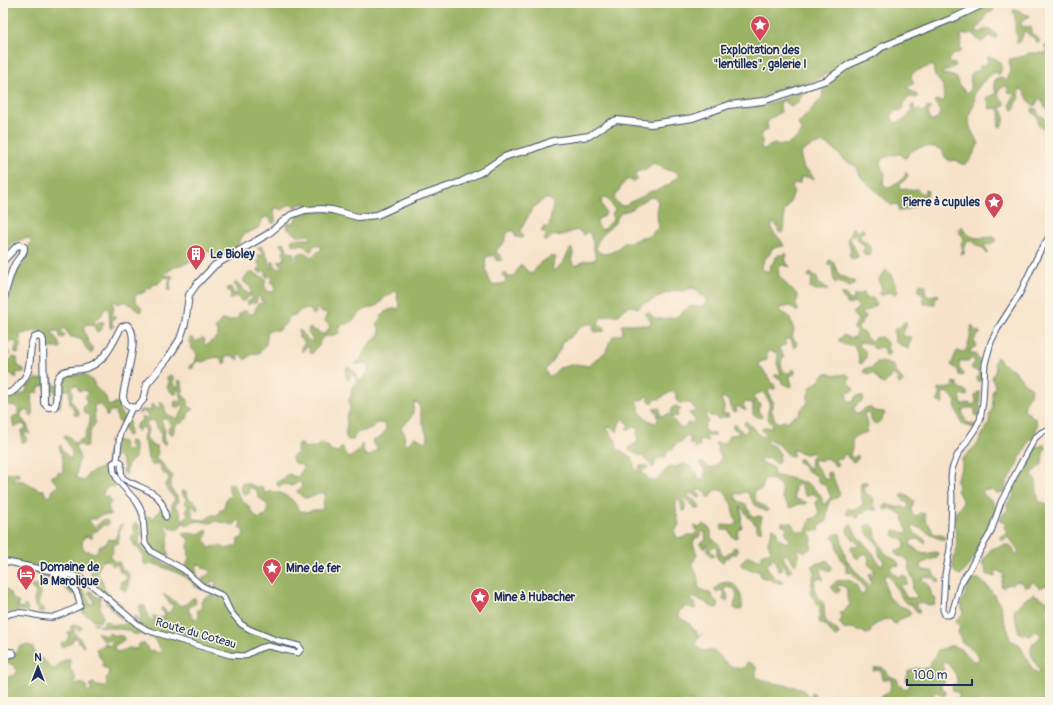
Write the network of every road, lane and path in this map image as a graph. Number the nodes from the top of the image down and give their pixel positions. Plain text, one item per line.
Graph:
1 (986, 3) edge
2 (1050, 235) edge
3 (3, 260) edge
4 (3, 302) edge
5 (3, 394) edge
6 (132, 408) junction
7 (1050, 429) edge
8 (117, 461) junction
9 (166, 517) dead end
10 (3, 561) edge
11 (49, 571) junction
12 (3, 618) edge
13 (3, 651) edge
14 (3, 656) edge

1 - 6 street
2 - 7 street
3 - 4 street
5 - 6 street
6 - 8 street, Route du Coteau
8 - 9 street, Route du Coteau
8 - 11 street, Route du Coteau
10 - 11 street, Route du Coteau
11 - 12 street
13 - 14 street

